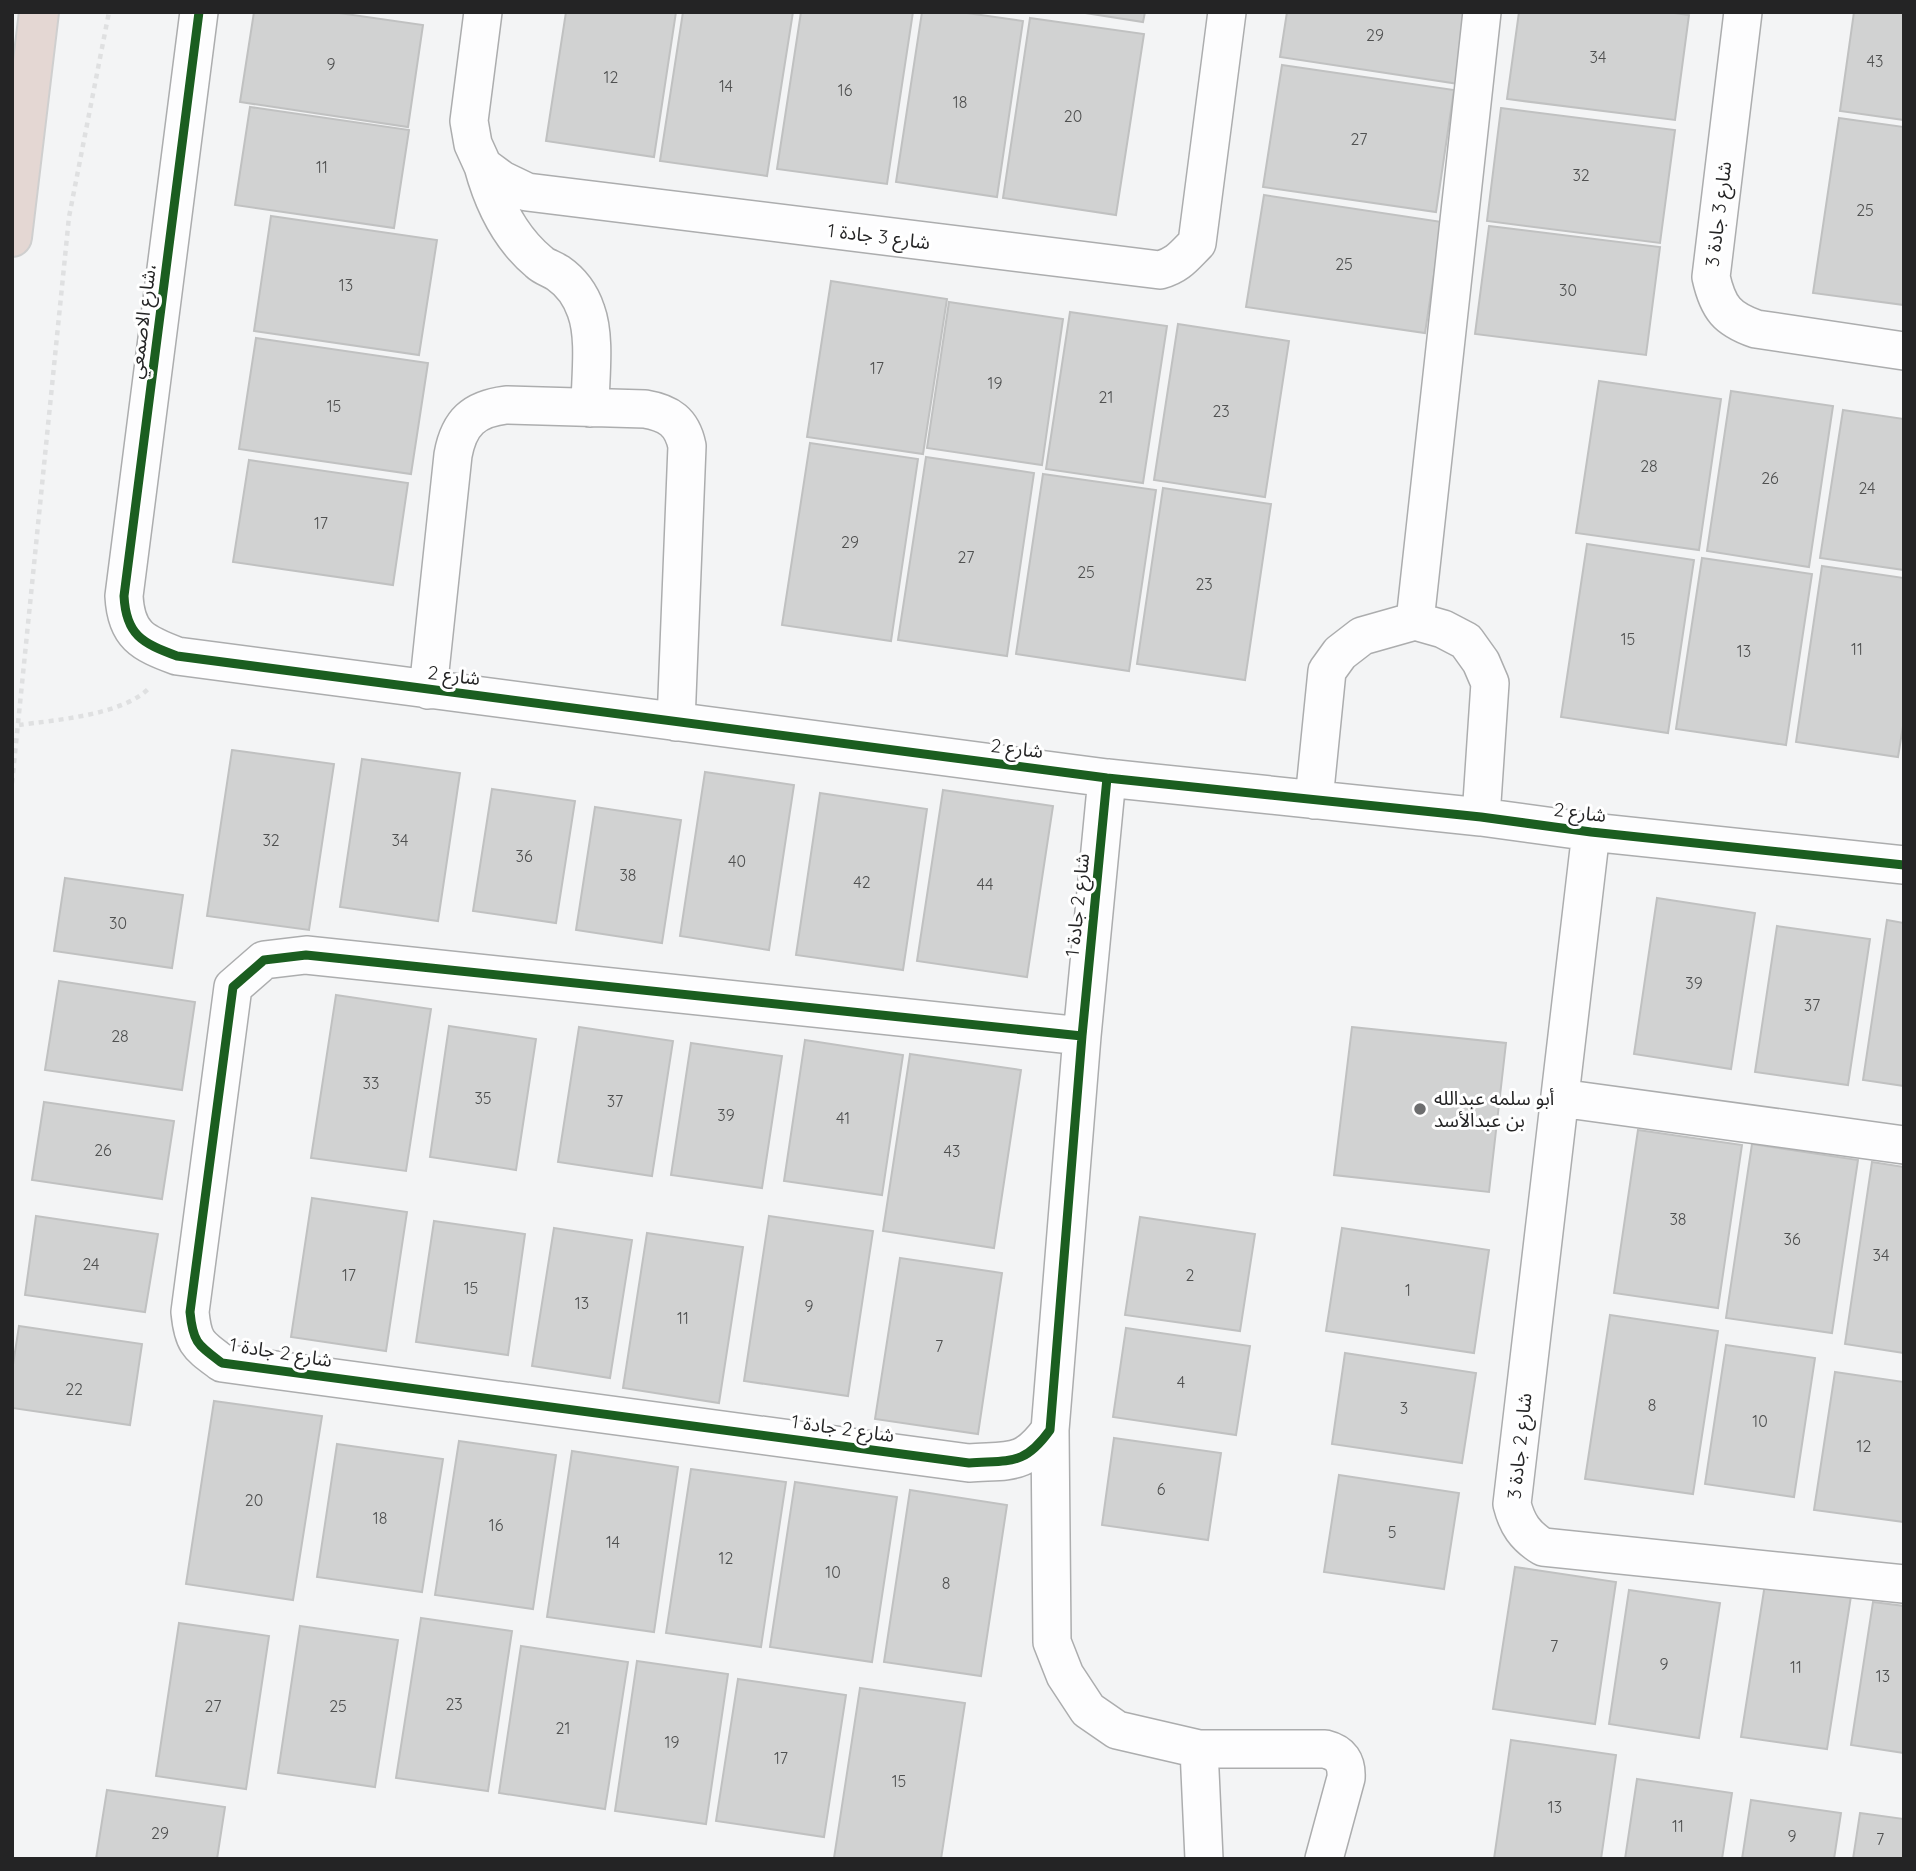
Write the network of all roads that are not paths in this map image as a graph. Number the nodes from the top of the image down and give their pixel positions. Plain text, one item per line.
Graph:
1 (39, 12) edge
2 (199, 12) edge
3 (483, 12) edge
4 (1227, 12) edge
5 (1482, 12) edge
6 (1743, 12) edge
7 (484, 166) junction
8 (12, 237) edge
9 (1904, 351) edge
10 (590, 408) junction
11 (1415, 621) junction
12 (133, 632) joint
13 (428, 690) junction
14 (676, 722) junction
15 (1107, 778) junction
16 (1314, 800) junction
17 (1481, 817) junction
18 (1591, 832) junction
19 (1904, 865) edge
20 (1082, 1035) junction
21 (1560, 1098) junction
22 (1904, 1145) edge
23 (1050, 1430) junction
24 (1904, 1584) edge
25 (1199, 1749) junction
26 (1205, 1859) edge
27 (1324, 1859) edge

1 - 8 highway
2 - 12 street, شارع الاصمعي،
3 - 7 street
4 - 7 street, شارع 3 جادة 1
5 - 11 street
6 - 9 street, شارع 3 جادة 3
7 - 10 street
10 - 13 street
10 - 14 street
11 - 16 street
11 - 17 street
12 - 13 street, شارع 2
13 - 14 street, شارع 2
14 - 15 street, شارع 2
15 - 16 street, شارع 2
15 - 20 street, شارع 2 جادة 1
16 - 17 street, شارع 2
17 - 18 street, شارع 2
18 - 19 street, شارع 2
18 - 21 street, شارع 2 جادة 3
20 - 23 street, شارع 2 جادة 1
20 - 23 street, شارع 2 جادة 1
21 - 22 street
21 - 24 street, شارع 2 جادة 3
23 - 25 street
25 - 26 street
25 - 27 street

